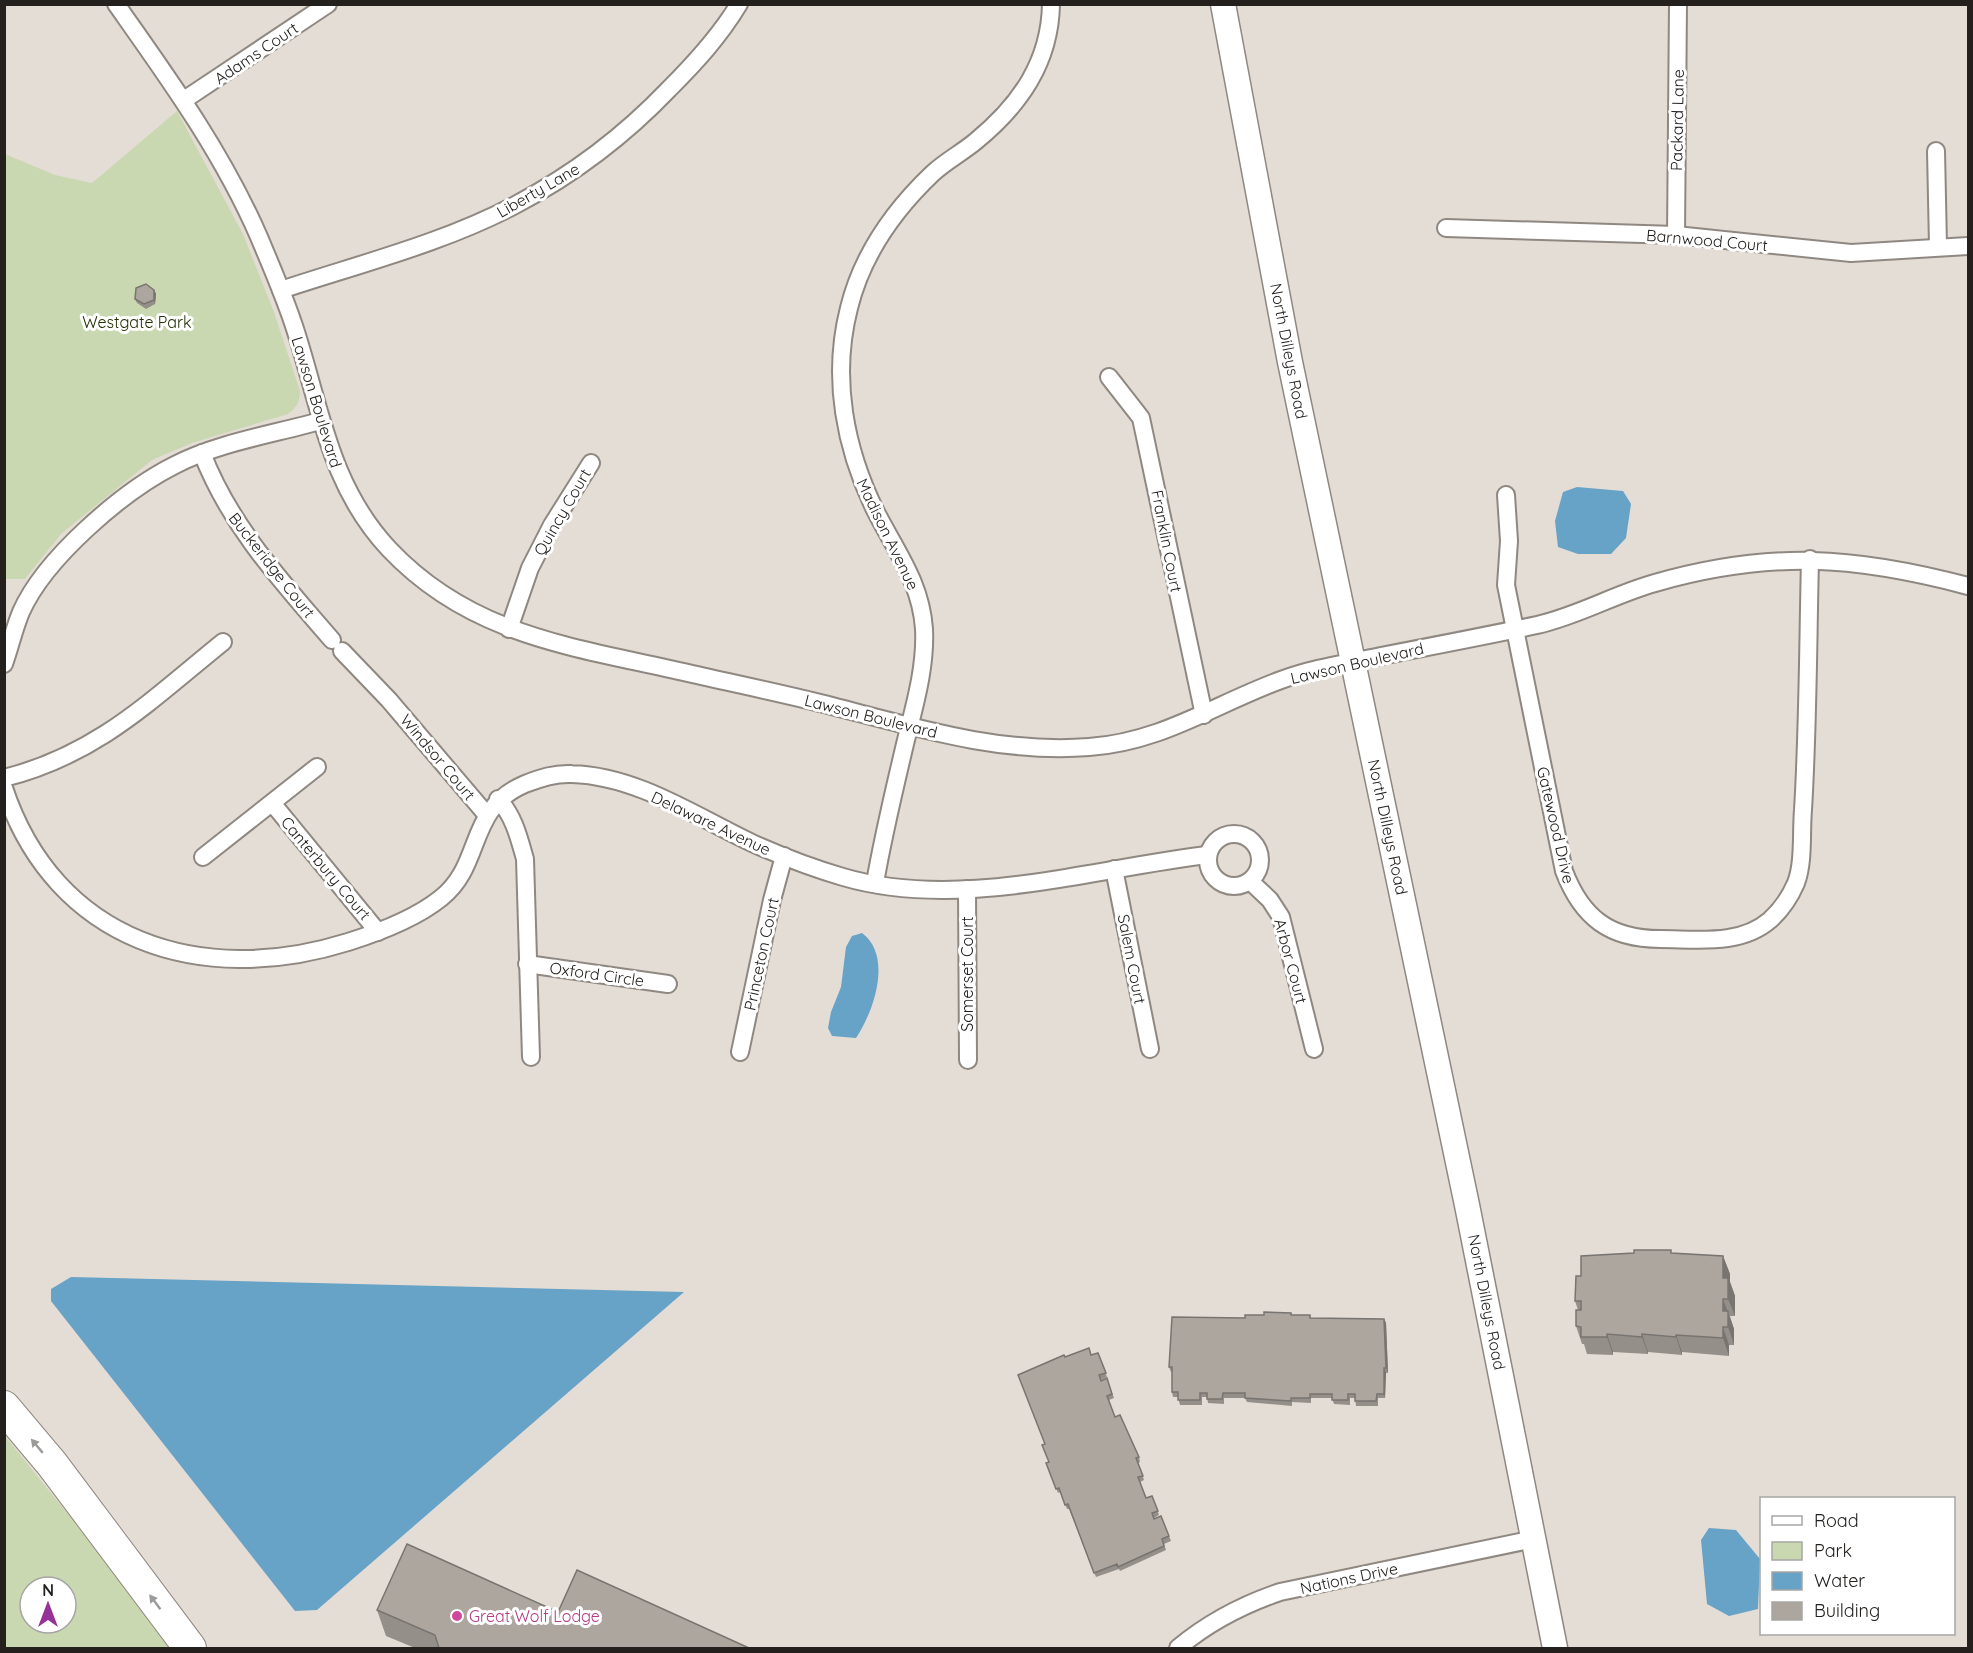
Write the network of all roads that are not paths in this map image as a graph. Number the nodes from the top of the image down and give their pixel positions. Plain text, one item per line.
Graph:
1 (116, 4) edge
2 (328, 4) edge
3 (739, 4) edge
4 (1051, 4) edge
5 (1223, 4) edge
6 (1678, 4) edge
7 (184, 100) junction
8 (1936, 151) dead end
9 (1446, 228) dead end
10 (1676, 235) junction
11 (1938, 246) junction
12 (1968, 246) edge
13 (281, 290) junction
14 (1109, 377) dead end
15 (320, 421) junction
16 (202, 453) junction
17 (591, 463) dead end
18 (1506, 495) dead end
19 (1810, 560) junction
20 (1968, 586) edge
21 (509, 629) junction
22 (1514, 630) junction
23 (223, 642) dead end
24 (1354, 662) junction
25 (4, 664) edge
26 (389, 700) joint
27 (1204, 715) junction
28 (909, 727) junction
29 (316, 767) dead end
30 (4, 778) edge
31 (4, 788) edge
32 (498, 800) junction
33 (273, 804) junction
34 (486, 814) junction
35 (1207, 855) junction
36 (784, 856) junction
37 (203, 857) dead end
38 (1114, 869) junction
39 (1251, 882) junction
40 (875, 883) junction
41 (967, 889) junction
42 (378, 932) junction
43 (527, 964) junction
44 (668, 984) dead end
45 (1150, 1049) dead end
46 (1314, 1049) dead end
47 (740, 1052) dead end
48 (531, 1057) dead end
49 (968, 1060) dead end
50 (4, 1407) edge
51 (1534, 1539) junction
52 (190, 1648) edge
53 (1178, 1648) edge
54 (1555, 1648) edge

1 - 7 street, Lawson Boulevard
2 - 7 street, Adams Court
3 - 13 street, Liberty Lane
4 - 28 street, Madison Avenue
5 - 24 street, North Dilleys Road
6 - 10 street, Packard Lane
7 - 13 street, Lawson Boulevard
8 - 11 street
9 - 10 street, Barnwood Court
10 - 11 street, Barnwood Court
11 - 12 street, Barnwood Court
13 - 15 street, Lawson Boulevard
14 - 27 street, Franklin Court
15 - 16 street
15 - 21 street, Lawson Boulevard
16 - 25 street
16 - 26 street, Buckeridge Court
17 - 21 street, Quincy Court
18 - 22 street, Gatewood Drive
19 - 20 street, Lawson Boulevard
19 - 22 street, Lawson Boulevard
19 - 22 street, Gatewood Drive
21 - 28 street, Lawson Boulevard
22 - 24 street, Lawson Boulevard
23 - 30 street
24 - 27 street, Lawson Boulevard
24 - 51 street, North Dilleys Road
26 - 34 street, Windsor Court
27 - 28 street, Lawson Boulevard
28 - 40 street, Madison Avenue
29 - 33 street, Canterbury Court
31 - 42 street, Delaware Avenue
32 - 34 street, Delaware Avenue
32 - 36 street, Delaware Avenue
32 - 43 street, Oxford Circle
33 - 37 street, Canterbury Court
33 - 42 street, Canterbury Court
34 - 42 street, Delaware Avenue
35 - 38 street, Delaware Avenue
35 - 39 street
35 - 39 street
36 - 40 street, Delaware Avenue
36 - 47 street, Princeton Court
38 - 41 street, Delaware Avenue
38 - 45 street, Salem Court
39 - 46 street, Arbor Court
40 - 41 street, Delaware Avenue
41 - 49 street, Somerset Court
43 - 44 street, Oxford Circle
43 - 48 street, Oxford Circle
52 -> 50 highway
51 - 53 street, Nations Drive
51 - 54 street, North Dilleys Road

